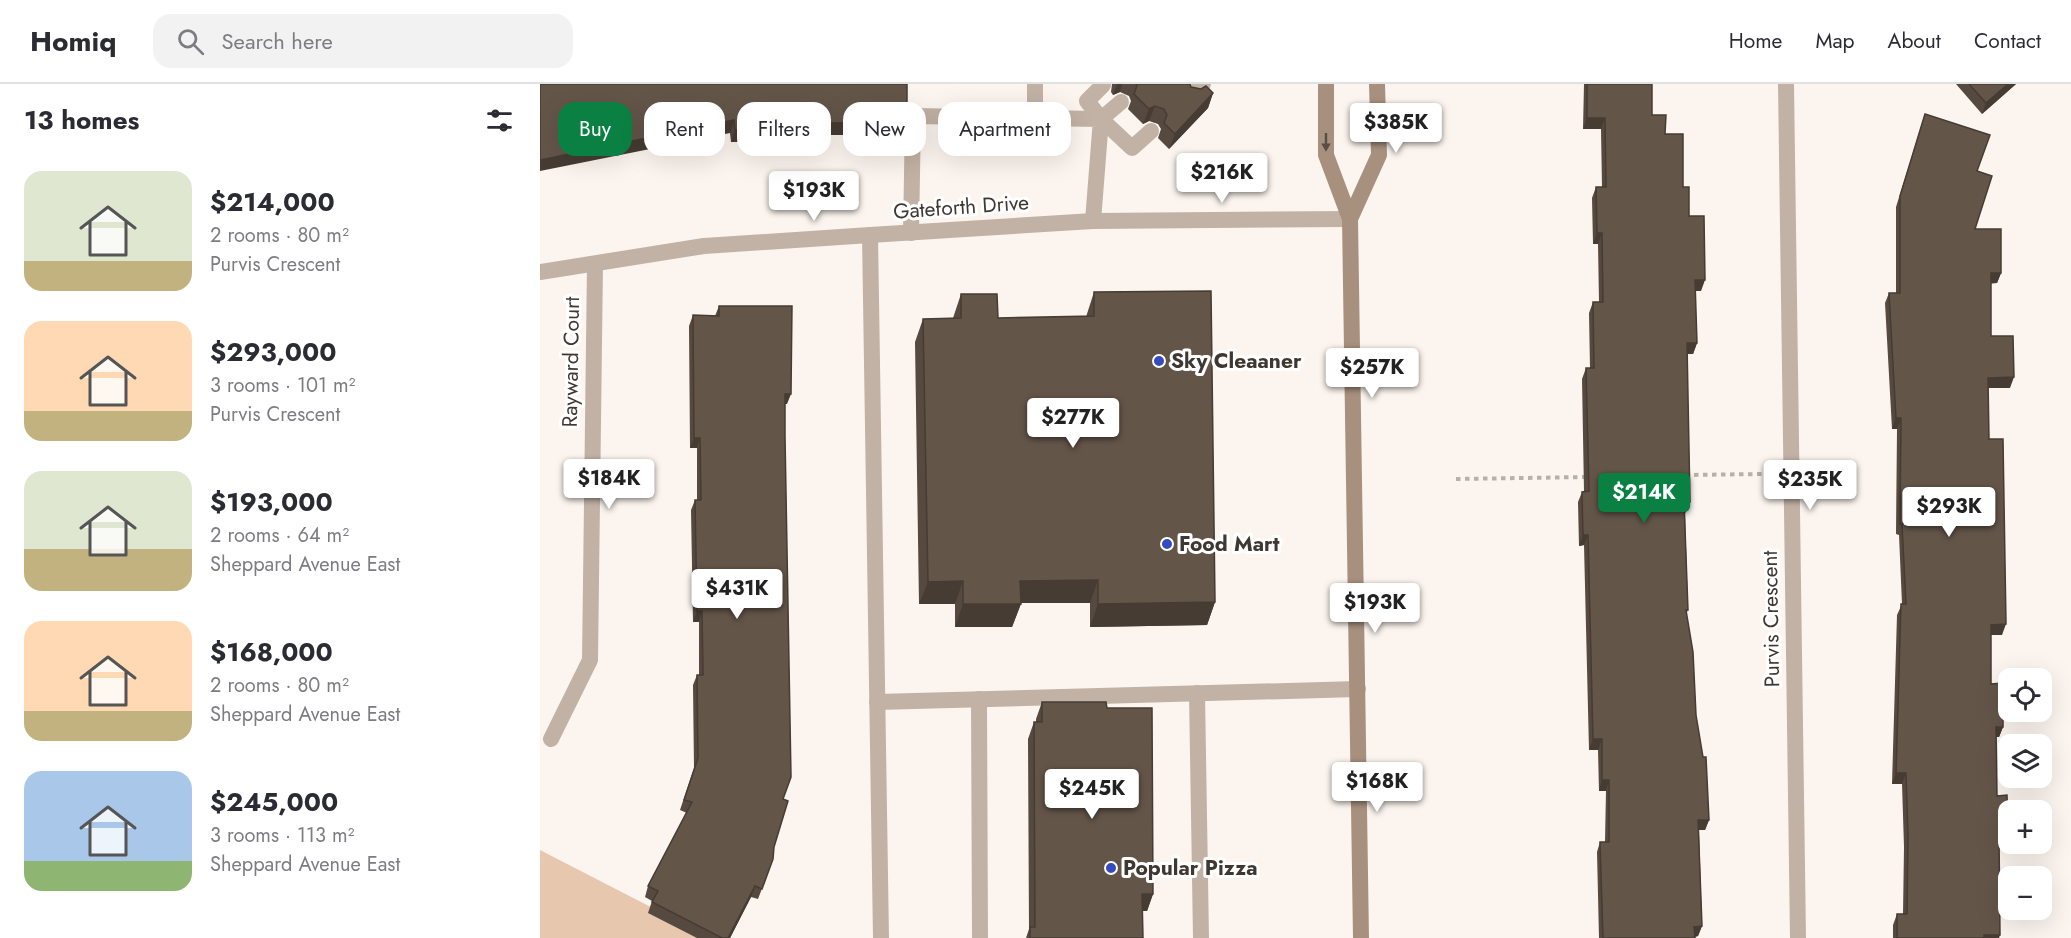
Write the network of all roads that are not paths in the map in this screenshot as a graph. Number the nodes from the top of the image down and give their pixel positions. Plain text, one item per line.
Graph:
1 (1035, 84) edge
2 (1326, 84) edge
3 (1377, 84) edge
4 (1786, 84) edge
5 (1103, 85) edge
6 (1035, 102) edge
7 (1121, 102) dead end
8 (938, 116) edge
9 (1071, 119) edge
10 (1101, 119) junction
11 (1151, 131) edge
12 (1350, 219) junction
13 (1094, 221) junction
14 (911, 233) junction
15 (870, 236) junction
16 (594, 264) junction
17 (540, 272) edge
18 (1358, 689) junction
19 (1197, 693) junction
20 (979, 699) junction
21 (877, 702) junction
22 (551, 739) dead end
23 (881, 938) edge
24 (980, 938) edge
25 (1201, 938) edge
26 (1361, 938) edge
27 (1798, 938) edge

1 - 6 street
2 -> 12 main road
3 - 12 main road
4 - 27 street, Purvis Crescent
5 - 10 street
7 - 10 street
8 - 14 street
9 - 10 street
10 - 11 street
10 - 13 street
12 - 13 street, Gateforth Drive
12 - 18 main road
13 - 14 street, Gateforth Drive
14 - 15 street, Gateforth Drive
15 - 16 street, Gateforth Drive
15 - 21 street
16 - 17 street, Gateforth Drive
16 - 22 street, Rayward Court
18 - 19 street
18 - 26 main road
19 - 20 street
19 - 25 street
20 - 21 street
20 - 24 street
21 - 23 street

